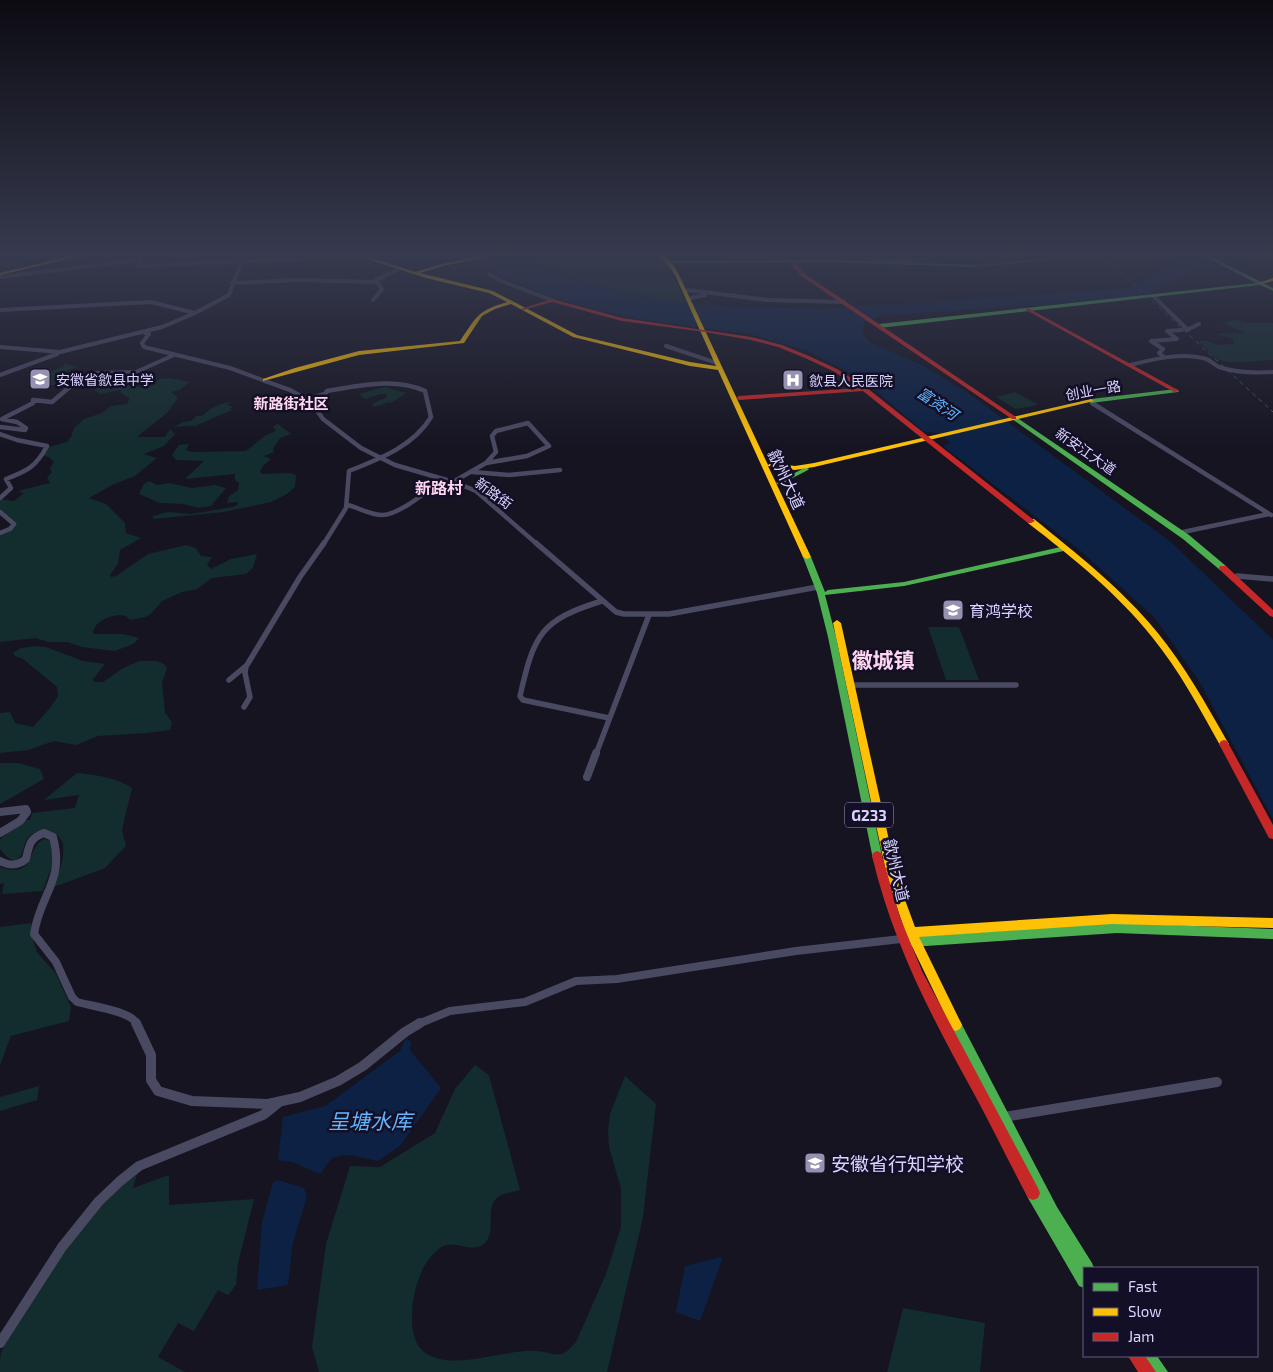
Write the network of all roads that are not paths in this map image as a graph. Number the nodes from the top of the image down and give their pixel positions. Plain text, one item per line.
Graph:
1 (180, 319) edge
2 (478, 319) edge
3 (542, 319) edge
4 (622, 319) edge
5 (700, 319) edge
6 (870, 319) edge
7 (925, 319) edge
8 (1048, 319) edge
9 (1175, 319) edge
10 (878, 324) junction
11 (1199, 324) dead end
12 (705, 330) junction
13 (1186, 330) junction
14 (145, 333) junction
15 (666, 346) dead end
16 (0, 347) edge
17 (60, 352) junction
18 (174, 355) junction
19 (1164, 357) junction
20 (718, 365) junction
21 (1130, 365) junction
22 (1273, 372) edge
23 (0, 375) edge
24 (265, 380) junction
25 (865, 389) junction
26 (1177, 392) junction
27 (739, 398) junction
28 (308, 399) junction
29 (1092, 403) junction
30 (1016, 419) junction
31 (0, 427) edge
32 (0, 434) edge
33 (928, 440) junction
34 (378, 457) junction
35 (485, 463) junction
36 (771, 465) junction
37 (560, 470) dead end
38 (470, 472) junction
39 (444, 479) junction
40 (453, 482) junction
41 (779, 483) junction
42 (0, 498) edge
43 (347, 506) junction
44 (0, 512) edge
45 (1272, 514) edge
46 (1183, 532) junction
47 (0, 533) edge
48 (1065, 548) junction
49 (1237, 576) junction
50 (1273, 579) edge
51 (818, 587) junction
52 (828, 593) junction
53 (602, 601) junction
54 (1273, 609) edge
55 (1273, 614) edge
56 (649, 615) junction
57 (246, 665) junction
58 (229, 680) dead end
59 (851, 685) junction
60 (1016, 685) dead end
61 (244, 707) dead end
62 (609, 718) junction
63 (587, 777) dead end
64 (0, 812) edge
65 (0, 833) edge
66 (1273, 835) edge
67 (0, 861) edge
68 (1273, 923) edge
69 (910, 932) junction
70 (1273, 934) edge
71 (901, 938) junction
72 (914, 942) junction
73 (1217, 1082) dead end
74 (278, 1103) junction
75 (1003, 1117) junction
76 (1086, 1267) edge
77 (1083, 1279) edge
78 (0, 1342) edge
79 (1137, 1357) edge
80 (1149, 1357) edge
81 (1148, 1372) edge
82 (1160, 1372) edge

1 - 14 street
2 - 24 main road
3 - 20 main road
4 - 12 main road
5 - 12 main road, G233
6 - 10 main road, 新安江大道
7 - 10 main road
8 - 21 main road
9 - 13 street
10 - 30 main road, 新安江大道
11 - 13 street
12 - 20 main road, 歙州大道 / G233
12 - 25 main road
12 - 27 main road, 歙州大道 / G233
13 - 19 street
14 - 17 street
14 - 18 street, 新路街
15 - 20 street
16 - 17 street
17 - 23 street
18 - 24 street, 新路街
18 - 31 street
19 - 21 street
19 - 22 street
20 - 51 main road, 歙州大道 / G233
21 - 26 main road
24 - 28 street, 新路街
25 - 27 main road
25 - 33 main road
26 - 29 main road, 创业一路
26 - 30 main road, 创业一路
27 - 36 main road, 歙州大道 / G233
28 - 34 street, 新路街
28 - 34 street
29 - 30 main road, 创业一路
29 - 45 street
30 - 33 main road
30 - 46 main road, 新安江大道
30 - 55 main road, 新安江大道
32 - 42 street
33 - 36 main road
33 - 41 main road
33 - 48 main road
34 - 39 street, 新路街
34 - 43 street
35 - 35 street
35 - 38 street
36 - 41 main road, 歙州大道 / G233
37 - 38 street
38 - 40 street
39 - 40 street, 新路街
39 - 43 street
40 - 53 street, 新路街
41 - 52 main road, 歙州大道 / G233
43 - 57 street
44 - 47 street
45 - 46 street
46 - 49 main road, 新安江大道
48 - 52 main road
48 - 66 main road
49 - 50 street
49 - 54 main road, 新安江大道
51 - 56 street, 新路街
51 - 71 main road, 歙州大道 / G233
52 - 59 main road, 歙州大道 / G233
53 - 56 street, 新路街
53 - 62 street
56 - 62 street
57 - 58 street
57 - 61 street
59 - 60 street
59 - 69 main road, 歙州大道 / G233
62 - 63 street
64 - 65 street
67 - 74 street
68 - 69 main road
69 - 71 main road
69 - 72 main road, 歙州大道 / G233
70 - 72 main road
71 - 72 main road
71 - 74 street
71 - 77 main road, 歙州大道 / G233
72 - 75 main road, 歙州大道 / G233
73 - 75 street
74 - 78 street
75 - 76 main road, 歙州大道 / G233
79 - 81 main road
80 - 82 main road

